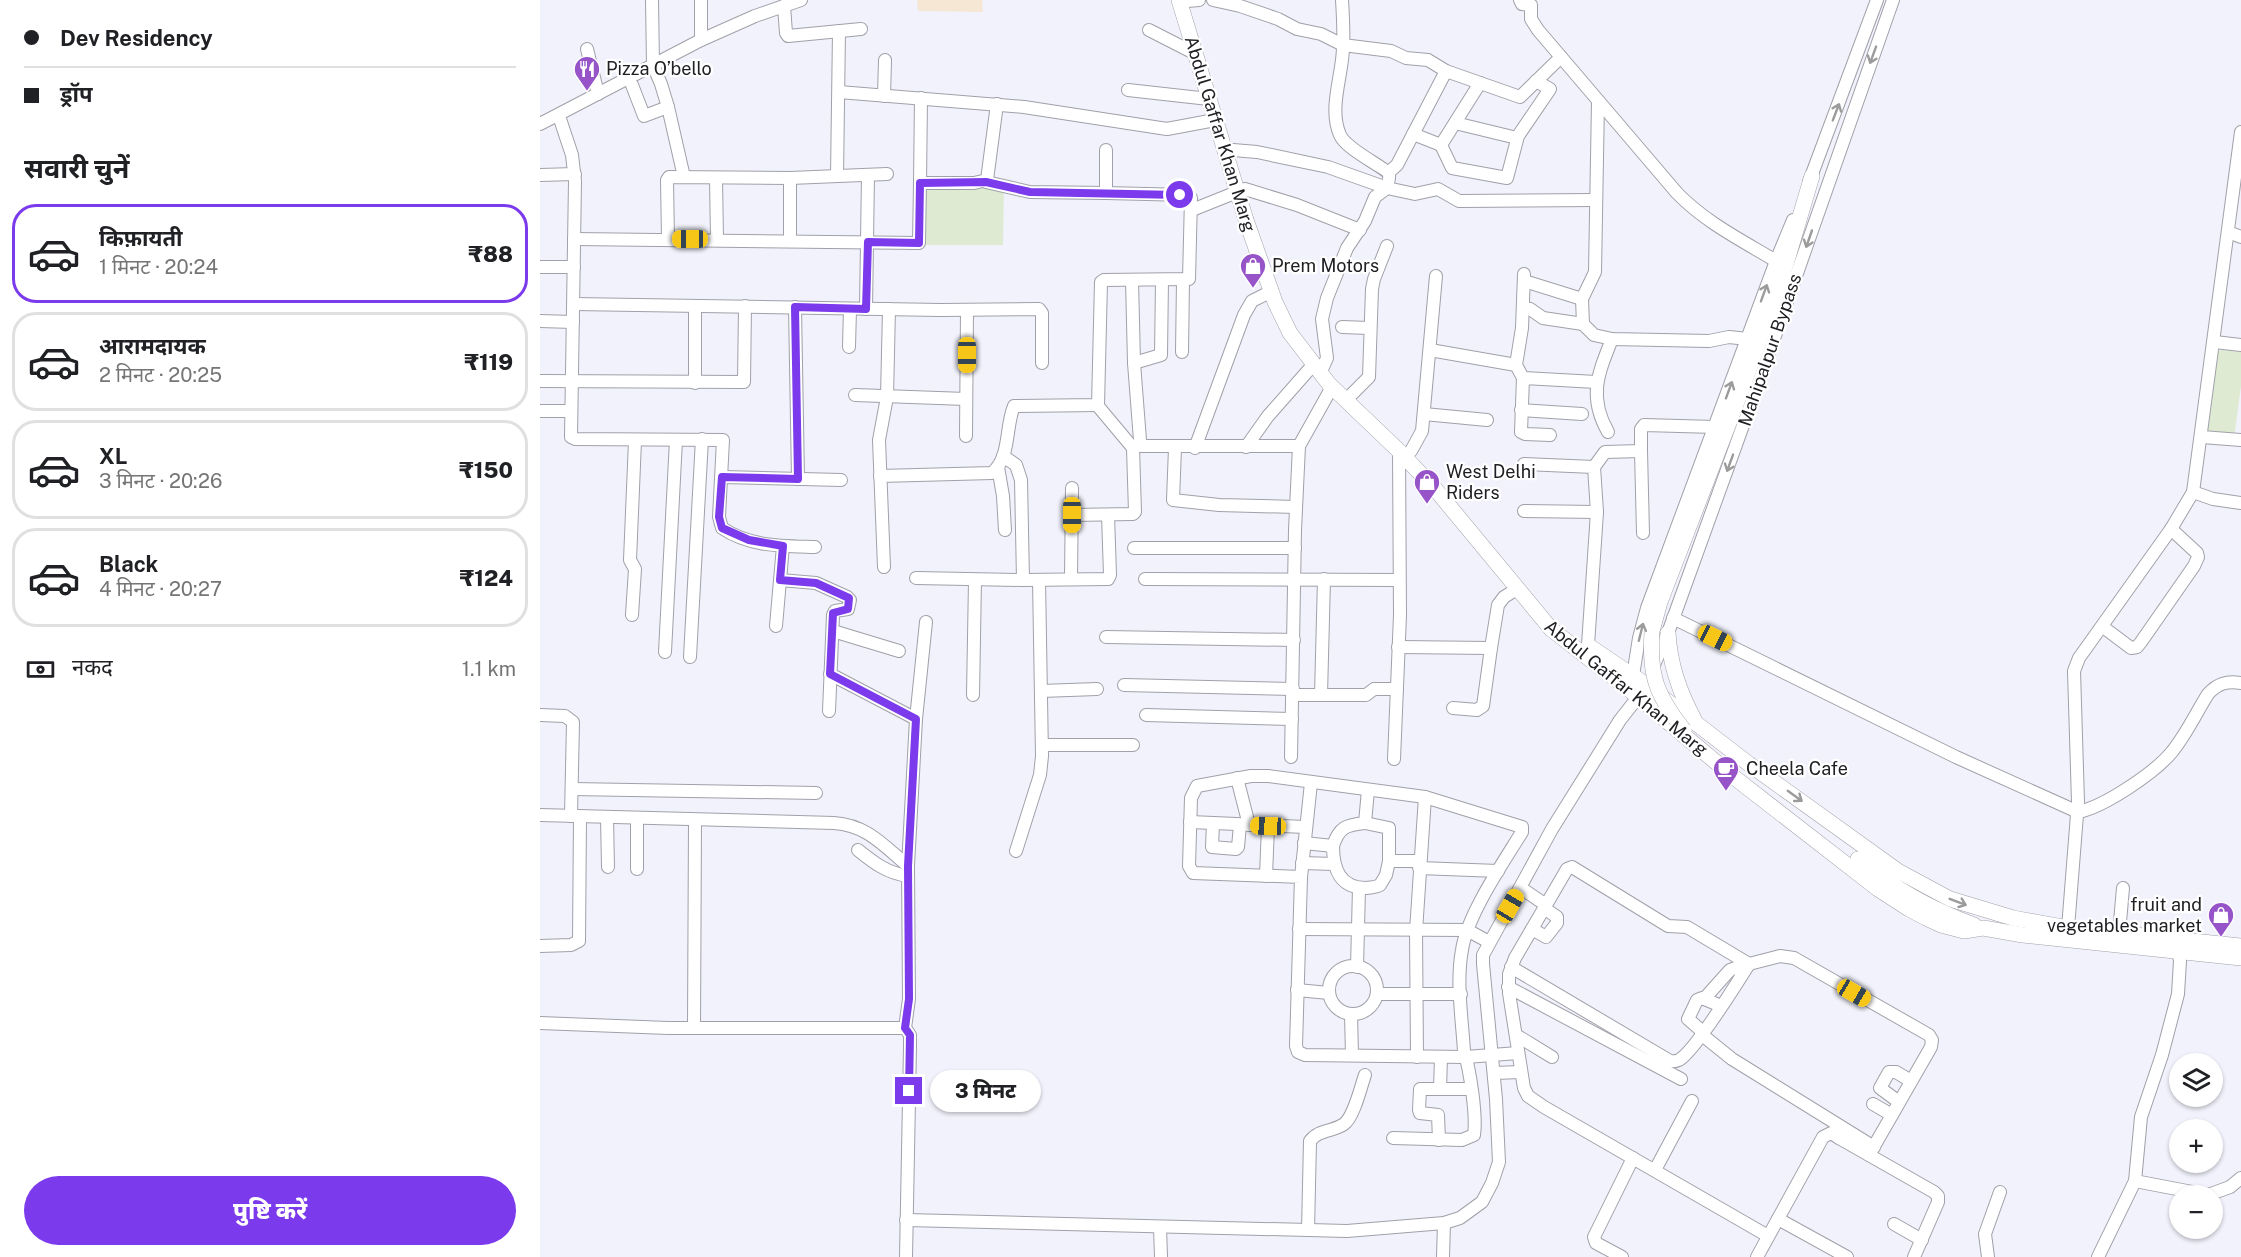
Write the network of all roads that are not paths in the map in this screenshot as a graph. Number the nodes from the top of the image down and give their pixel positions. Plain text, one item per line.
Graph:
1 (652, 0) edge
2 (701, 0) edge
3 (801, 0) edge
4 (1179, 0) edge
5 (1187, 0) edge
6 (1199, 0) edge
7 (1213, 0) edge
8 (1342, 0) edge
9 (1520, 0) edge
10 (1877, 0) edge
11 (1893, 0) edge
12 (784, 6) junction
13 (861, 29) dead end
14 (1149, 30) dead end
15 (839, 31) junction
16 (701, 40) junction
17 (1343, 45) junction
18 (587, 49) dead end
19 (1196, 54) junction
20 (1561, 57) junction
21 (885, 60) dead end
22 (652, 65) junction
23 (1446, 71) junction
24 (1536, 81) junction
25 (1480, 83) junction
26 (632, 85) dead end
27 (1128, 90) dead end
28 (839, 92) junction
29 (598, 94) junction
30 (884, 96) junction
31 (921, 98) junction
32 (1209, 99) junction
33 (1598, 101) junction
34 (997, 104) junction
35 (668, 107) junction
36 (559, 116) junction
37 (1215, 120) junction
38 (1455, 123) junction
39 (540, 124) edge
40 (1413, 134) junction
41 (2241, 134) edge
42 (1518, 138) junction
43 (1441, 146) junction
44 (1106, 150) dead end
45 (1233, 150) junction
46 (1389, 172) junction
47 (575, 174) junction
48 (887, 174) dead end
49 (540, 175) edge
50 (868, 175) junction
51 (837, 176) junction
52 (1812, 176) junction
53 (684, 177) junction
54 (716, 178) junction
55 (790, 178) junction
56 (986, 182) junction
57 (920, 183) junction
58 (1387, 188) junction
59 (1241, 190) junction
60 (1106, 193) junction
61 (1596, 200) junction
62 (1192, 210) junction
63 (1360, 230) junction
64 (2228, 232) junction
65 (2241, 237) edge
66 (574, 239) junction
67 (668, 239) junction
68 (717, 239) junction
69 (790, 240) junction
70 (868, 242) junction
71 (1387, 246) dead end
72 (1776, 261) junction
73 (540, 267) edge
74 (574, 267) junction
75 (1436, 276) dead end
76 (1132, 280) junction
77 (1162, 280) junction
78 (1183, 280) junction
79 (1272, 291) junction
80 (1582, 298) junction
81 (574, 304) junction
82 (695, 306) junction
83 (745, 306) junction
84 (795, 307) junction
85 (1523, 308) junction
86 (850, 309) junction
87 (866, 309) junction
88 (889, 309) junction
89 (967, 310) junction
90 (540, 321) edge
91 (573, 322) junction
92 (1582, 324) junction
93 (1342, 327) dead end
94 (1369, 328) junction
95 (1612, 339) junction
96 (1748, 339) junction
97 (2214, 342) junction
98 (2241, 345) edge
99 (849, 347) dead end
100 (1430, 350) junction
101 (1182, 352) dead end
102 (1042, 363) dead end
103 (1134, 363) junction
104 (1516, 365) junction
105 (1318, 366) junction
106 (1523, 378) junction
107 (572, 380) junction
108 (540, 381) edge
109 (1596, 382) junction
110 (695, 383) junction
111 (1332, 387) junction
112 (1352, 394) junction
113 (855, 395) dead end
114 (887, 397) junction
115 (966, 399) junction
116 (1097, 405) junction
117 (1521, 410) junction
118 (540, 411) edge
119 (571, 411) junction
120 (1424, 414) junction
121 (1582, 414) dead end
122 (1487, 420) dead end
123 (1715, 427) junction
124 (1608, 432) dead end
125 (1550, 435) dead end
126 (966, 436) dead end
127 (2202, 437) junction
128 (676, 440) junction
129 (702, 440) junction
130 (2241, 440) edge
131 (635, 441) junction
132 (1137, 444) junction
133 (1299, 446) junction
134 (1175, 447) junction
135 (1195, 447) junction
136 (1246, 447) junction
137 (1405, 451) junction
138 (1641, 451) junction
139 (1001, 461) junction
140 (1524, 464) dead end
141 (1594, 467) junction
142 (880, 476) junction
143 (722, 477) junction
144 (798, 479) junction
145 (841, 480) dead end
146 (1072, 488) dead end
147 (2193, 492) junction
148 (2241, 503) edge
149 (1296, 507) junction
150 (1524, 511) dead end
151 (1597, 512) junction
152 (1072, 515) junction
153 (1108, 515) junction
154 (2171, 529) junction
155 (1005, 530) dead end
156 (1642, 533) dead end
157 (783, 546) junction
158 (815, 547) dead end
159 (1134, 548) dead end
160 (1294, 548) junction
161 (884, 567) dead end
162 (916, 578) dead end
163 (1071, 579) junction
164 (1145, 579) dead end
165 (1324, 579) junction
166 (780, 580) junction
167 (975, 580) junction
168 (1023, 580) junction
169 (1039, 580) junction
170 (1294, 580) junction
171 (1399, 580) junction
172 (1517, 589) junction
173 (632, 615) dead end
174 (1673, 618) junction
175 (926, 622) dead end
176 (776, 626) dead end
177 (2103, 627) junction
178 (832, 631) junction
179 (1668, 633) junction
180 (1106, 637) dead end
181 (1294, 640) junction
182 (1588, 645) junction
183 (1398, 648) junction
184 (1491, 648) junction
185 (899, 651) dead end
186 (665, 652) dead end
187 (690, 657) dead end
188 (830, 674) junction
189 (2241, 683) edge
190 (1124, 685) dead end
191 (1637, 687) junction
192 (1097, 689) dead end
193 (1397, 689) junction
194 (1041, 691) junction
195 (1296, 692) junction
196 (973, 694) dead end
197 (1321, 696) junction
198 (1453, 708) dead end
199 (829, 711) dead end
200 (1146, 715) dead end
201 (540, 716) edge
202 (916, 719) junction
203 (1292, 719) junction
204 (1690, 727) junction
205 (1042, 745) junction
206 (1133, 745) dead end
207 (1291, 757) dead end
208 (1394, 759) dead end
209 (1237, 778) junction
210 (1311, 783) junction
211 (572, 789) junction
212 (1368, 790) junction
213 (816, 793) dead end
214 (1425, 797) junction
215 (2078, 812) junction
216 (540, 815) edge
217 (576, 817) junction
218 (607, 818) junction
219 (637, 819) junction
220 (695, 820) junction
221 (1190, 822) junction
222 (1213, 823) junction
223 (1365, 823) junction
224 (1244, 825) junction
225 (1268, 826) junction
226 (1306, 827) junction
227 (1304, 843) junction
228 (1333, 846) junction
229 (858, 850) dead end
230 (1016, 850) dead end
231 (1389, 861) junction
232 (1302, 863) junction
233 (1334, 864) junction
234 (1419, 865) junction
235 (608, 867) dead end
236 (637, 869) dead end
237 (908, 871) junction
238 (1497, 871) junction
239 (1266, 876) junction
240 (1301, 876) junction
241 (1359, 888) junction
242 (1521, 888) junction
243 (2123, 888) dead end
244 (1545, 906) junction
245 (1983, 928) junction
246 (2068, 928) junction
247 (1299, 929) junction
248 (1532, 929) junction
249 (1358, 930) junction
250 (1467, 930) junction
251 (1416, 931) junction
252 (2119, 933) junction
253 (1489, 942) junction
254 (540, 946) edge
255 (2241, 946) edge
256 (2178, 950) junction
257 (2241, 958) edge
258 (1748, 966) junction
259 (1358, 967) junction
260 (1511, 967) junction
261 (1508, 987) junction
262 (1297, 990) junction
263 (1329, 993) junction
264 (1416, 993) junction
265 (1377, 994) junction
266 (1461, 994) junction
267 (1704, 999) junction
268 (1721, 1006) junction
269 (1351, 1014) junction
270 (540, 1023) edge
271 (694, 1028) junction
272 (905, 1028) junction
273 (1702, 1033) junction
274 (1516, 1035) junction
275 (1518, 1053) junction
276 (1352, 1055) junction
277 (1493, 1056) junction
278 (1417, 1057) junction
279 (1441, 1057) junction
280 (1467, 1057) junction
281 (1552, 1057) dead end
282 (1674, 1062) junction
283 (1521, 1072) junction
284 (1494, 1073) junction
285 (1365, 1075) dead end
286 (1911, 1081) junction
287 (1440, 1089) junction
288 (1471, 1089) junction
289 (1692, 1101) dead end
290 (1899, 1102) junction
291 (1872, 1104) dead end
292 (1892, 1115) junction
293 (1842, 1133) junction
294 (1393, 1138) dead end
295 (1439, 1140) junction
296 (1872, 1151) junction
297 (1634, 1158) junction
298 (1655, 1170) junction
299 (2241, 1178) edge
300 (2135, 1181) junction
301 (2000, 1192) dead end
302 (1778, 1219) junction
303 (906, 1220) junction
304 (1443, 1223) junction
305 (1894, 1224) dead end
306 (1160, 1227) junction
307 (1308, 1230) junction
308 (1768, 1236) junction
309 (1922, 1240) junction
310 (906, 1257) edge
311 (1161, 1257) edge
312 (1443, 1257) edge
313 (1622, 1257) edge
314 (1757, 1257) edge
315 (1847, 1257) edge
316 (1914, 1257) edge
317 (1988, 1257) edge
318 (2098, 1257) edge

1 - 22 street
2 - 16 street
3 - 12 street
4 - 19 main road, Abdul Gaffar Khan Marg
5 - 6 street
5 - 45 main road, Abdul Gaffar Khan Marg
7 - 17 street
8 - 17 street
9 - 20 street
52 -> 10 street, Mahipalpur Bypass
11 -> 174 street, Mahipalpur Bypass
12 - 15 street
12 - 16 street
13 - 15 street
14 - 19 street
15 - 28 street
16 - 22 street
17 - 23 street
17 - 46 street
18 - 29 street
19 - 32 main road, Abdul Gaffar Khan Marg
20 - 24 street
20 - 33 street
21 - 30 street
22 - 29 street
22 - 35 street
23 - 25 street
23 - 40 street
24 - 25 street
24 - 42 street
25 - 38 street
26 - 35 street
27 - 32 street
28 - 30 street
28 - 51 street
29 - 36 street
30 - 31 street
31 - 34 street
31 - 57 street
32 - 37 main road, Abdul Gaffar Khan Marg
33 - 61 street
33 - 72 street
34 - 37 street
34 - 56 street
35 - 53 street
36 - 39 street
36 - 47 street
37 - 59 main road, Abdul Gaffar Khan Marg
38 - 42 street
38 - 43 street
40 - 43 street
40 - 46 street
41 - 64 street
42 - 43 street
44 - 60 street
45 - 58 street
45 - 59 main road, Abdul Gaffar Khan Marg
46 - 58 street
47 - 49 street
47 - 66 street
48 - 50 street
50 - 51 street
50 - 70 street
51 - 55 street
52 - 72 street, Mahipalpur Bypass
52 - 204 main road, bridge
53 - 54 street
53 - 67 street
54 - 55 street
54 - 68 street
55 - 69 street
56 - 57 street
56 - 60 street
57 - 70 street
58 - 61 street
58 - 63 street
59 - 62 street
59 - 63 street
59 - 79 main road, Abdul Gaffar Khan Marg
59 - 105 main road, Abdul Gaffar Khan Marg
60 - 62 street
61 - 80 street
62 - 78 street
63 - 105 street
64 - 65 street
64 - 97 street
66 - 67 street
66 - 74 street
67 - 68 street
68 - 69 street
69 - 70 street
70 - 87 street
71 - 94 street
96 -> 72 street, Mahipalpur Bypass
73 - 74 street
74 - 81 street
75 - 100 street
76 - 77 street
76 - 103 street
76 - 116 street
77 - 78 street
77 - 103 street
78 - 101 street
79 - 105 main road, Abdul Gaffar Khan Marg
79 - 135 street
80 - 85 street
80 - 92 street
81 - 82 street
81 - 91 street
82 - 83 street
82 - 110 street
83 - 84 street
83 - 110 street
84 - 86 street
84 - 144 street
85 - 92 street
85 - 104 street
86 - 87 street
86 - 99 street
87 - 88 street
88 - 89 street
88 - 114 street
89 - 102 street
89 - 115 street
90 - 91 street
91 - 107 street
92 - 95 street
93 - 94 street
94 - 112 street
95 - 96 street
95 - 109 street
123 -> 96 street, Mahipalpur Bypass
97 - 98 street
97 - 127 street
100 - 104 street
100 - 120 street
103 - 132 street
104 - 106 street
105 - 111 main road, Abdul Gaffar Khan Marg
105 - 112 main road, Abdul Gaffar Khan Marg
105 - 136 street
106 - 109 street
106 - 117 street
107 - 108 street
107 - 110 street
107 - 119 street
109 - 124 street
111 - 133 street
111 - 137 main road, Abdul Gaffar Khan Marg
112 - 137 main road, Abdul Gaffar Khan Marg
113 - 114 street
114 - 115 street
114 - 142 street
115 - 126 street
116 - 132 street
116 - 139 street
117 - 121 street
117 - 125 street
118 - 119 street
119 - 131 street
120 - 122 street
120 - 137 street
123 - 138 street
191 -> 123 street, Mahipalpur Bypass
127 - 130 street
127 - 147 street
128 - 129 street
128 - 131 street
128 - 186 street
129 - 143 street
129 - 187 street
131 - 173 street
132 - 134 street
132 - 153 street
133 - 136 street
133 - 149 street
134 - 135 street
134 - 149 street
135 - 136 street
137 - 171 street
137 - 172 main road, Abdul Gaffar Khan Marg
137 - 182 main road, Abdul Gaffar Khan Marg
138 - 141 street
138 - 156 street
139 - 142 street
139 - 155 street
139 - 168 street
140 - 141 street
141 - 151 street
142 - 161 street
143 - 144 street
143 - 157 street
144 - 145 street
146 - 152 street
147 - 148 street
147 - 154 street
149 - 160 street
150 - 151 street
151 - 182 street
152 - 153 street
152 - 163 street
153 - 163 street
154 - 177 street
154 - 177 street
157 - 158 street
157 - 166 street
159 - 160 street
160 - 170 street
162 - 167 street
163 - 169 street
164 - 170 street
165 - 170 street
165 - 171 street
165 - 197 street
166 - 176 street
166 - 178 street
167 - 168 street
167 - 196 street
168 - 169 street
169 - 194 street
170 - 181 street
171 - 183 street
172 - 184 street
172 - 191 main road, Abdul Gaffar Khan Marg
174 - 179 street, Mahipalpur Bypass
174 - 215 street
175 - 202 street
177 - 215 street
178 - 185 street
178 - 188 street
179 - 191 street, Mahipalpur Bypass
179 - 204 main road
180 - 181 street
181 - 195 street
182 - 191 main road, Abdul Gaffar Khan Marg
183 - 184 street
183 - 193 street
184 - 198 street
188 - 199 street
188 - 202 street
189 - 215 street
190 - 195 street
191 - 204 main road, Abdul Gaffar Khan Marg
191 - 242 street
191 - 245 main road, Abdul Gaffar Khan Marg
192 - 194 street
193 - 197 street
193 - 208 street
194 - 205 street
195 - 197 street
195 - 203 street
200 - 203 street
201 - 211 street
202 - 237 street
203 - 207 street
204 - 245 main road
204 -> 246 main road, Abdul Gaffar Khan Marg
205 - 206 street
205 - 230 street
209 - 210 street
209 - 221 street
209 - 224 street
210 - 212 street
210 - 226 street
211 - 213 street
211 - 217 street
212 - 214 street
212 - 223 street
214 - 234 street
214 - 238 street
215 - 246 street
216 - 217 street
217 - 218 street
217 - 254 street
218 - 219 street
218 - 235 street
219 - 220 street
219 - 236 street
220 - 237 street
220 - 271 street
221 - 222 street
221 - 239 street
222 - 224 street
222 - 224 street
223 - 228 street
223 - 231 street
224 - 225 street
225 - 226 street
225 - 239 street
226 - 227 street
227 - 228 street
227 - 232 street
228 - 233 street
229 - 237 street
231 - 234 street
231 - 241 street
232 - 233 street
232 - 240 street
233 - 241 street
234 - 238 street
234 - 251 street
237 - 272 street
238 - 250 street
239 - 240 street
240 - 247 street
241 - 249 street
242 - 244 street
242 - 253 street
243 - 252 street
244 - 248 street
244 - 248 street
244 - 258 street
245 - 256 main road, Abdul Gaffar Khan Marg
246 - 252 main road, Abdul Gaffar Khan Marg
247 - 249 street
247 - 262 street
248 - 260 street
249 - 251 street
249 - 259 street
250 - 251 street
250 - 253 street
250 - 266 street
251 - 264 street
252 - 255 main road, Abdul Gaffar Khan Marg
253 - 277 street
256 - 257 main road, Abdul Gaffar Khan Marg
256 - 300 street
258 - 267 street
258 - 268 street
258 - 286 street
259 - 263 street
259 - 265 street
260 - 261 street
260 - 282 street
261 - 274 street
261 - 282 street
262 - 263 street
262 - 276 street
263 - 269 street
264 - 265 street
264 - 266 street
264 - 278 street
265 - 269 street
266 - 280 street
267 - 268 street
267 - 273 street
268 - 273 street
269 - 276 street
270 - 271 street
271 - 272 street
272 - 303 street
273 - 282 street
273 - 293 street
274 - 275 street
274 - 281 street
275 - 277 street
275 - 283 street
276 - 278 street
277 - 280 street
277 - 284 street
278 - 279 street
279 - 280 street
279 - 287 street
280 - 288 street
283 - 284 street
283 - 297 street
284 - 304 street
285 - 307 street
286 - 290 street
286 - 290 street
287 - 288 street
287 - 295 street
288 - 295 street
289 - 298 street
290 - 292 street
291 - 292 street
292 - 296 street
293 - 296 street
293 - 302 street
294 - 295 street
296 - 309 street
297 - 298 street
297 - 313 street
298 - 308 street
299 - 300 street
300 - 318 street
301 - 317 street
302 - 308 street
302 - 315 street
303 - 306 street
303 - 310 street
304 - 307 street
304 - 312 street
305 - 309 street
306 - 307 street
306 - 311 street
308 - 314 street
309 - 316 street

